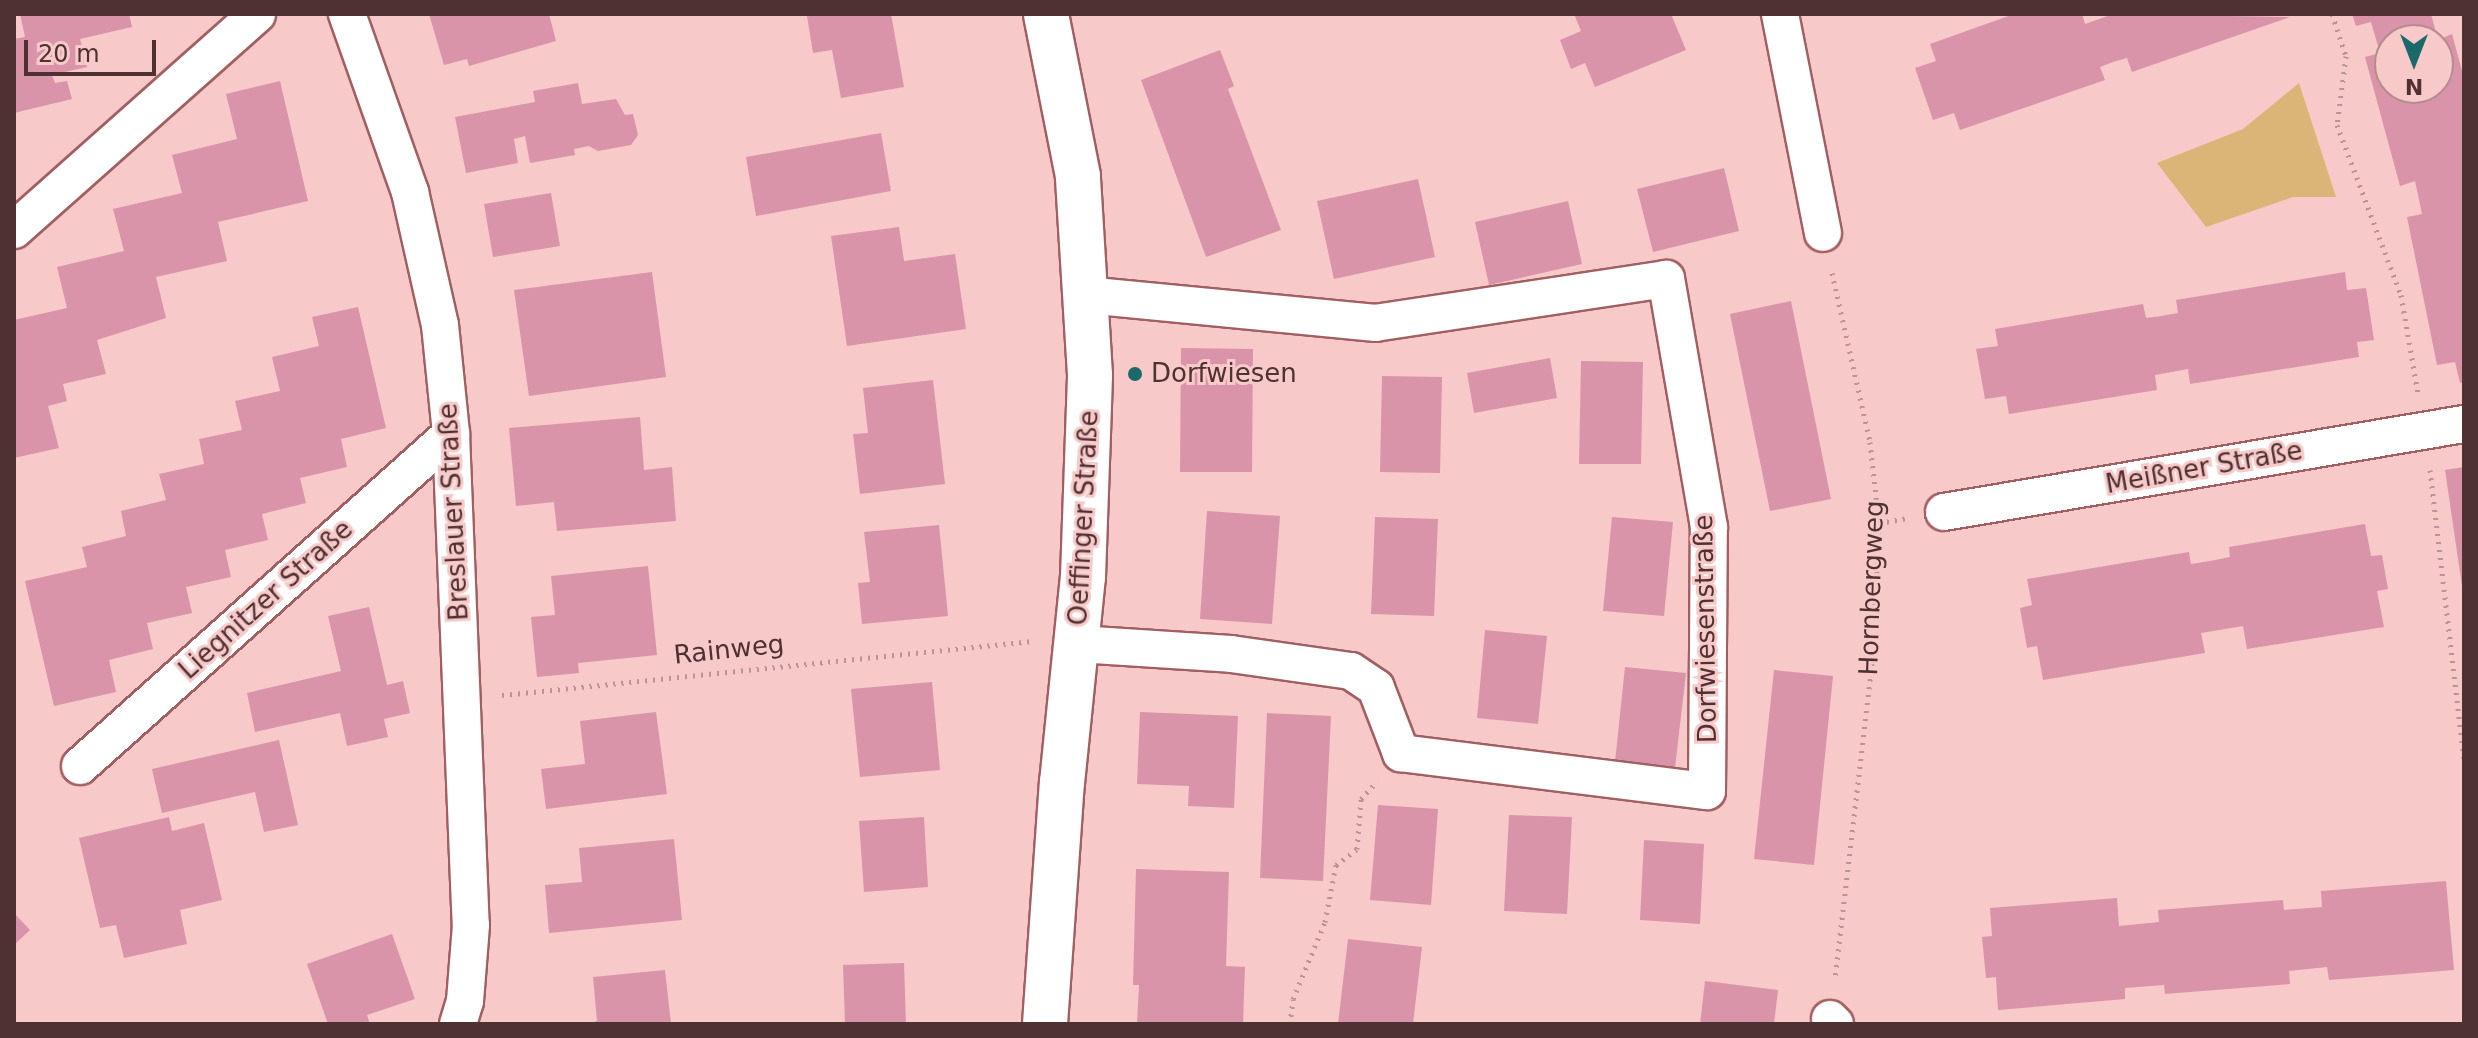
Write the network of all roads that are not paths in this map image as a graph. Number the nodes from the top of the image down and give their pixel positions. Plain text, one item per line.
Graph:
1 (257, 14) edge
2 (347, 14) edge
3 (1046, 14) edge
4 (1780, 14) edge
5 (14, 230) edge
6 (1823, 233) road end
7 (1084, 295) junction
8 (2464, 424) edge
9 (451, 434) junction
10 (1944, 512) dead end
11 (1078, 644) junction
12 (80, 766) dead end
13 (458, 1024) edge
14 (1045, 1024) edge

1 - 5 street
2 - 9 street, Breslauer Straße
3 - 7 street, Oeffinger Straße
4 - 6 street
7 - 11 street, Oeffinger Straße
7 - 11 street, Dorfwiesenstraße
8 - 10 street, Meißner Straße
9 - 12 street, Liegnitzer Straße
9 - 13 street, Breslauer Straße
11 - 14 street, Oeffinger Straße

